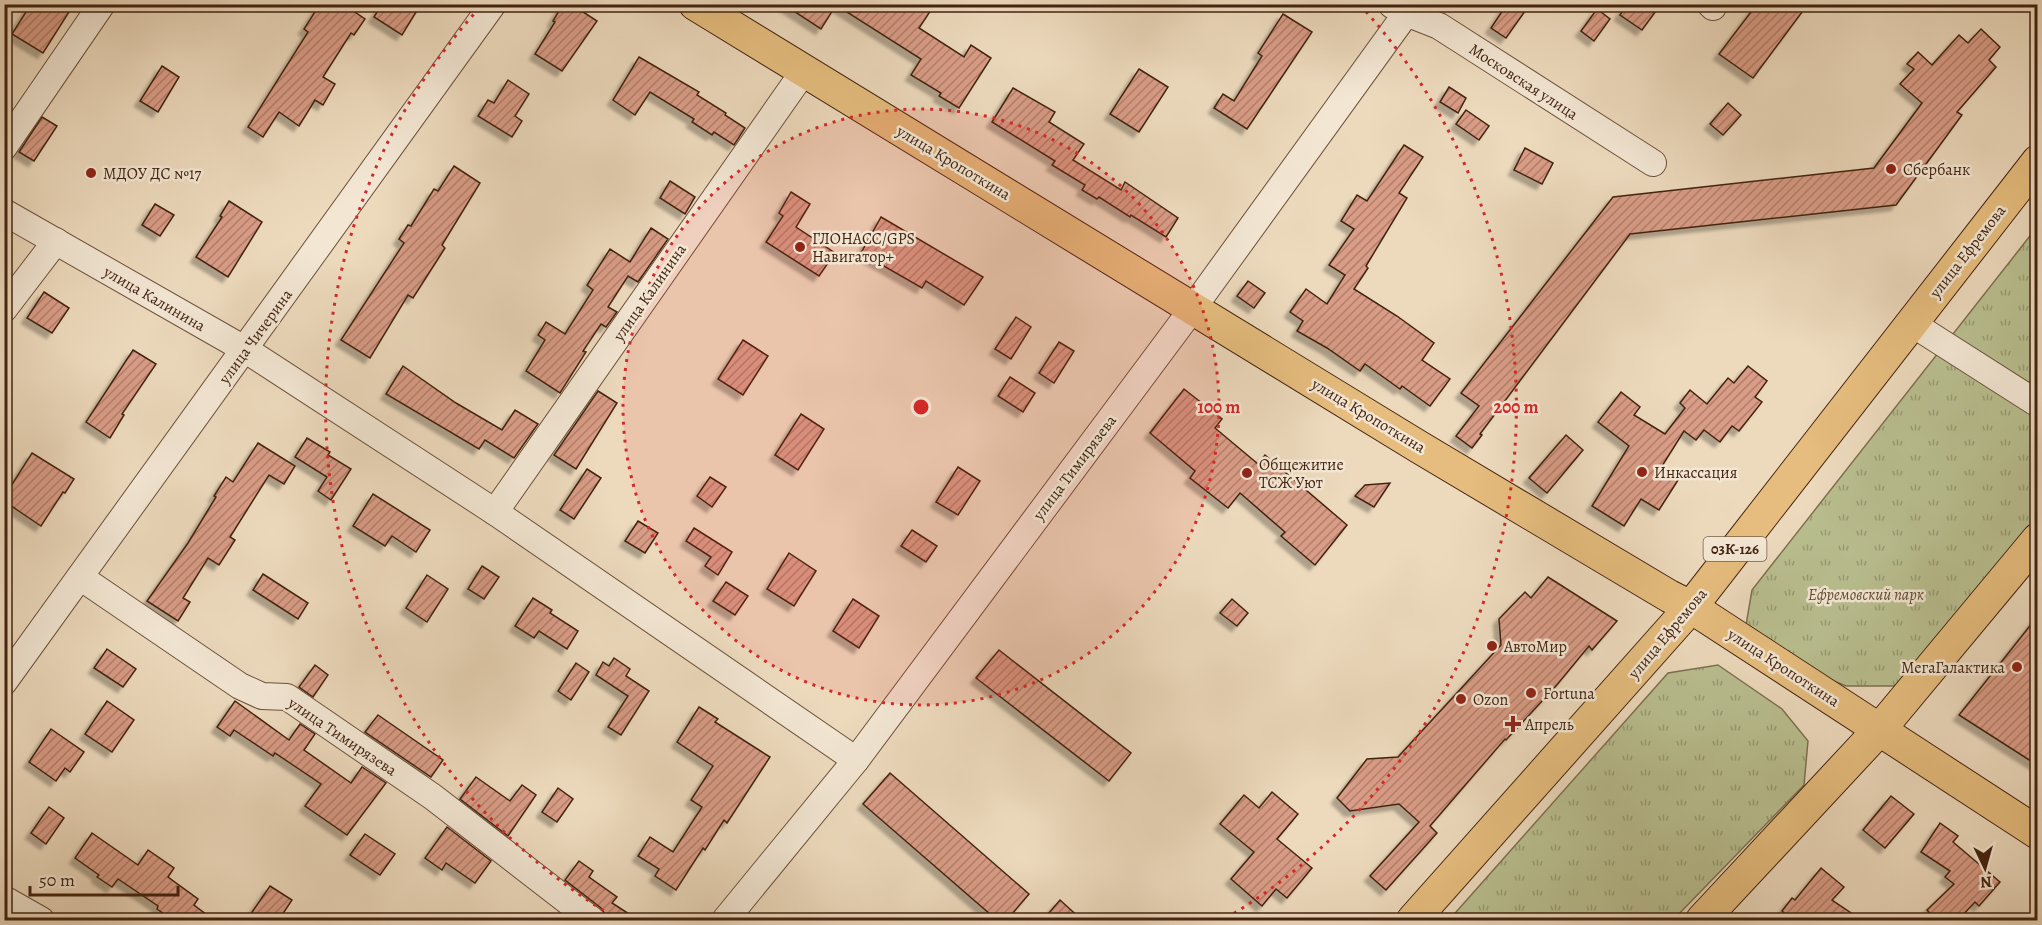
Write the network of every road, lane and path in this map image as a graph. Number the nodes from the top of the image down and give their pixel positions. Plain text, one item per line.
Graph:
1 (102, 4) edge
2 (494, 4) edge
3 (695, 4) edge
4 (1404, 7) edge
5 (804, 71) junction
6 (4, 147) edge
7 (2037, 161) edge
8 (1653, 163) dead end
9 (4, 212) edge
10 (56, 241) junction
11 (1193, 308) junction
12 (4, 309) edge
13 (1911, 323) junction
14 (246, 350) junction
15 (2037, 404) edge
16 (495, 513) junction
17 (2037, 539) edge
18 (80, 577) junction
19 (1691, 607) junction
20 (8, 669) edge
21 (1880, 729) junction
22 (856, 760) junction
23 (2037, 833) edge
24 (4, 898) edge
25 (41, 921) edge
26 (592, 921) edge
27 (724, 921) edge
28 (1413, 921) edge
29 (1702, 921) edge

1 - 6 street
2 - 14 street, улица Чичерина
3 - 5 main road, улица Кропоткина
4 - 8 street, Московская улица
4 - 11 street, улица Тимирязева
5 - 11 main road, улица Кропоткина
5 - 16 street, улица Калинина
7 - 13 main road, улица Ефремова / 03К-126
9 - 10 street, улица Калинина
10 - 12 street
10 - 14 street, улица Калинина
11 - 19 main road, улица Кропоткина
11 - 22 street, улица Тимирязева
13 - 15 street
13 - 19 main road, улица Ефремова / 03К-126
14 - 16 street, улица Калинина
14 - 18 street, улица Чичерина
16 - 22 street, улица Калинина
17 - 21 main road
18 - 20 street, улица Чичерина
18 - 26 street, улица Тимирязева
19 - 21 main road, улица Кропоткина
19 - 28 main road, улица Ефремова / 03К-126
21 - 23 main road, улица Кропоткина
21 - 29 main road
22 - 27 street, улица Тимирязева
24 - 25 street

